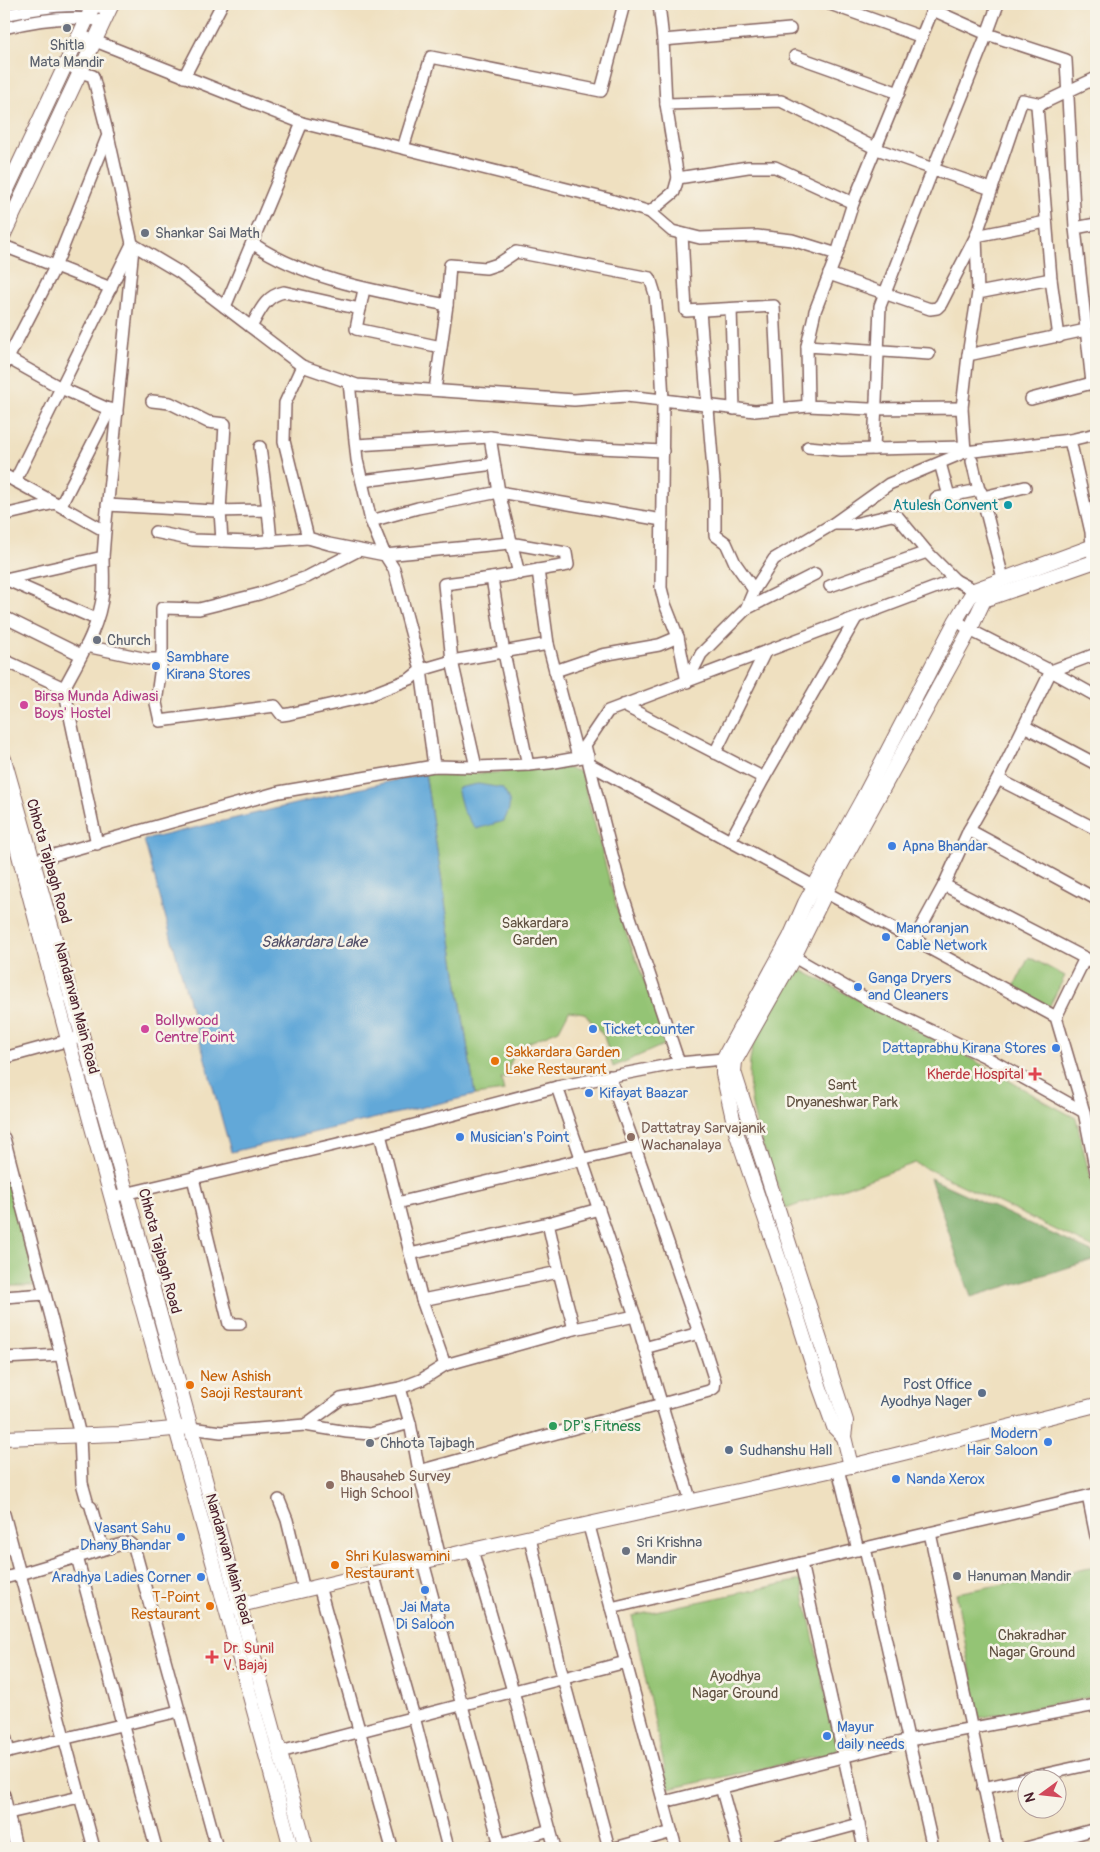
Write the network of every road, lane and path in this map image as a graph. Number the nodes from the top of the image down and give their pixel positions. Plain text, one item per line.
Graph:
1 (93, 4) edge
2 (222, 4) edge
3 (624, 4) edge
4 (659, 4) edge
5 (830, 4) edge
6 (998, 4) edge
7 (934, 7) edge
8 (864, 9) edge
9 (109, 11) edge
10 (4, 15) edge
11 (86, 18) junction
12 (4, 28) edge
13 (790, 30) dead end
14 (986, 34) junction
15 (80, 35) junction
16 (922, 38) junction
17 (662, 40) junction
18 (95, 41) junction
19 (795, 56) dead end
20 (66, 63) junction
21 (80, 72) junction
22 (184, 77) junction
23 (1096, 78) edge
24 (1067, 92) junction
25 (900, 93) junction
26 (666, 104) junction
27 (1042, 104) junction
28 (40, 118) junction
29 (302, 123) junction
30 (56, 125) junction
31 (108, 134) junction
32 (404, 148) junction
33 (877, 149) junction
34 (933, 168) junction
35 (678, 178) junction
36 (991, 189) junction
37 (4, 196) edge
38 (854, 203) junction
39 (650, 212) junction
40 (1046, 222) junction
41 (1096, 224) edge
42 (1075, 228) junction
43 (4, 234) edge
44 (682, 234) junction
45 (976, 236) junction
46 (252, 243) junction
47 (132, 244) junction
48 (4, 246) edge
49 (837, 254) junction
50 (55, 268) junction
51 (829, 274) junction
52 (1051, 279) junction
53 (111, 288) junction
54 (364, 289) junction
55 (978, 293) junction
56 (886, 294) junction
57 (447, 305) junction
58 (225, 307) junction
59 (731, 309) junction
60 (360, 310) junction
61 (700, 311) junction
62 (251, 327) junction
63 (1086, 330) junction
64 (1059, 337) junction
65 (807, 346) junction
66 (441, 347) junction
67 (879, 350) junction
68 (929, 354) dead end
69 (968, 356) junction
70 (5, 360) edge
71 (302, 366) junction
72 (349, 382) junction
73 (1094, 386) edge
74 (61, 388) junction
75 (436, 390) junction
76 (1031, 399) dead end
77 (663, 400) junction
78 (152, 401) dead end
79 (709, 405) junction
80 (808, 406) junction
81 (779, 408) junction
82 (962, 408) junction
83 (734, 409) junction
84 (875, 409) junction
85 (114, 411) junction
86 (1096, 434) edge
87 (490, 437) junction
88 (1070, 440) junction
89 (356, 444) junction
90 (808, 446) dead end
91 (260, 447) dead end
92 (874, 449) junction
93 (662, 451) junction
94 (967, 454) junction
95 (940, 463) junction
96 (494, 464) junction
97 (4, 475) edge
98 (15, 481) junction
99 (362, 481) junction
100 (1025, 487) dead end
101 (499, 492) junction
102 (981, 493) junction
103 (949, 496) junction
104 (936, 498) dead end
105 (58, 504) junction
106 (107, 505) junction
107 (268, 510) junction
108 (220, 511) junction
109 (4, 514) edge
110 (662, 520) junction
111 (371, 521) junction
112 (833, 524) junction
113 (105, 531) junction
114 (155, 532) dead end
115 (308, 538) junction
116 (271, 540) junction
117 (222, 541) junction
118 (510, 543) junction
119 (1094, 545) edge
120 (359, 550) junction
121 (927, 552) junction
122 (385, 555) junction
123 (103, 557) junction
124 (1095, 561) edge
125 (538, 570) junction
126 (519, 574) junction
127 (815, 574) dead end
128 (492, 578) junction
129 (1003, 578) junction
130 (4, 579) edge
131 (955, 580) junction
132 (830, 586) dead end
133 (754, 590) junction
134 (979, 595) junction
135 (746, 609) junction
136 (4, 617) edge
137 (856, 618) junction
138 (96, 619) junction
139 (956, 620) junction
140 (970, 630) junction
141 (678, 637) junction
142 (548, 644) junction
143 (84, 651) junction
144 (766, 652) junction
145 (504, 653) junction
146 (1096, 654) edge
147 (162, 659) junction
148 (4, 660) edge
149 (452, 661) junction
150 (421, 670) junction
151 (555, 671) junction
152 (1051, 671) junction
153 (687, 682) junction
154 (64, 688) junction
155 (1096, 696) edge
156 (624, 705) junction
157 (1024, 726) junction
158 (715, 753) junction
159 (4, 759) edge
160 (585, 759) junction
161 (1096, 764) edge
162 (528, 765) junction
163 (434, 766) junction
164 (476, 767) junction
165 (764, 778) junction
166 (998, 779) junction
167 (4, 797) edge
168 (969, 830) junction
169 (1096, 830) edge
170 (8, 832) edge
171 (730, 841) junction
172 (97, 844) junction
173 (27, 862) junction
174 (944, 885) junction
175 (820, 889) junction
176 (1096, 898) edge
177 (914, 940) junction
178 (794, 957) junction
179 (1085, 958) junction
180 (1096, 966) edge
181 (763, 998) junction
182 (1056, 1017) junction
183 (82, 1037) junction
184 (68, 1040) junction
185 (4, 1058) edge
186 (729, 1060) junction
187 (679, 1063) junction
188 (609, 1076) junction
189 (557, 1087) junction
190 (1084, 1112) junction
191 (380, 1134) junction
192 (4, 1138) edge
193 (635, 1147) junction
194 (582, 1159) junction
195 (1096, 1172) edge
196 (194, 1178) junction
197 (128, 1194) junction
198 (112, 1198) junction
199 (397, 1203) junction
200 (599, 1209) junction
201 (548, 1223) junction
202 (410, 1254) junction
203 (559, 1272) junction
204 (45, 1294) junction
205 (4, 1297) edge
206 (422, 1300) junction
207 (635, 1316) junction
208 (240, 1324) dead end
209 (574, 1329) junction
210 (699, 1333) junction
211 (644, 1348) junction
212 (61, 1355) junction
213 (4, 1358) edge
214 (445, 1365) junction
215 (400, 1388) junction
216 (663, 1405) junction
217 (1096, 1405) edge
218 (410, 1423) junction
219 (305, 1424) junction
220 (190, 1428) junction
221 (176, 1429) junction
222 (80, 1436) junction
223 (4, 1438) edge
224 (845, 1468) junction
225 (419, 1471) junction
226 (1092, 1495) edge
227 (279, 1500) dead end
228 (692, 1502) junction
229 (4, 1514) edge
230 (589, 1526) junction
231 (930, 1533) junction
232 (1096, 1536) edge
233 (530, 1538) junction
234 (103, 1549) junction
235 (861, 1549) junction
236 (472, 1550) junction
237 (77, 1557) junction
238 (440, 1558) junction
239 (423, 1562) junction
240 (800, 1563) junction
241 (373, 1573) junction
242 (20, 1574) junction
243 (4, 1578) edge
244 (319, 1586) junction
245 (304, 1590) junction
246 (233, 1607) junction
247 (612, 1608) junction
248 (626, 1662) junction
249 (563, 1678) junction
250 (513, 1691) junction
251 (462, 1705) junction
252 (1096, 1706) edge
253 (179, 1711) junction
254 (414, 1717) junction
255 (122, 1725) junction
256 (971, 1728) junction
257 (4, 1732) edge
258 (360, 1732) junction
259 (66, 1739) junction
260 (910, 1740) junction
261 (6, 1752) edge
262 (273, 1754) junction
263 (843, 1756) junction
264 (1096, 1763) edge
265 (721, 1788) junction
266 (984, 1788) junction
267 (4, 1794) edge
268 (80, 1797) junction
269 (664, 1802) junction
270 (6, 1814) edge
271 (859, 1824) junction
272 (1096, 1829) edge
273 (550, 1830) junction
274 (672, 1832) junction
275 (500, 1845) junction
276 (16, 1848) edge
277 (94, 1848) edge
278 (156, 1848) edge
279 (217, 1848) edge
280 (291, 1848) edge
281 (306, 1848) edge
282 (392, 1848) edge
283 (448, 1848) edge
284 (487, 1848) edge
285 (555, 1848) edge
286 (609, 1848) edge
287 (615, 1848) edge
288 (676, 1848) edge
289 (738, 1848) edge
290 (770, 1848) edge
291 (864, 1848) edge
292 (933, 1848) edge
293 (997, 1848) edge
294 (1026, 1848) edge

1 - 9 street
1 - 10 street
1 - 11 main road
2 - 22 street
3 - 32 street
4 - 17 street
5 - 8 street
6 - 14 street
7 - 14 street
7 - 16 street
8 - 16 street
9 - 11 street
9 - 18 main road
11 - 12 street
11 - 15 main road
13 - 17 street
14 - 24 street
14 - 34 street
15 - 18 street
15 - 20 main road
16 - 25 street
17 - 26 street
18 - 21 main road
18 - 22 street
19 - 25 street
20 - 21 street
20 - 28 main road
21 - 30 main road
21 - 31 street
22 - 29 street
23 - 24 street
24 - 27 street
24 - 42 street
25 - 33 street
26 - 33 street
26 - 35 street
27 - 36 street
27 - 40 street
28 - 30 main road
28 - 37 main road
29 - 32 street
29 - 46 street
30 - 43 main road
31 - 47 street
31 - 50 street
32 - 39 street
33 - 34 street
33 - 38 street
34 - 36 street
34 - 56 street
35 - 38 street
35 - 39 street
36 - 45 street
38 - 49 street
39 - 44 street
40 - 45 street
40 - 52 street
41 - 42 street
42 - 63 street
44 - 49 street
44 - 61 street
45 - 55 street
45 - 56 street
46 - 54 street
46 - 58 street
47 - 53 street
47 - 58 street
47 - 85 street
48 - 50 street
49 - 51 street
50 - 53 street
50 - 70 street
51 - 56 street
51 - 65 street
52 - 55 street
52 - 64 street
53 - 74 street
54 - 57 street
54 - 60 street
55 - 69 street
56 - 67 street
57 - 66 street
57 - 77 street
58 - 62 street
59 - 61 street
59 - 81 street
59 - 83 street
60 - 62 street
60 - 66 street
61 - 79 street
62 - 71 street
63 - 64 street
63 - 73 street
64 - 69 street
65 - 67 street
65 - 80 street
66 - 75 street
67 - 68 street
67 - 84 street
69 - 82 street
70 - 74 street
71 - 72 street
71 - 115 street
72 - 75 street
72 - 89 street
73 - 76 street
74 - 85 street
74 - 98 street
75 - 77 street
77 - 79 street
77 - 93 street
78 - 108 street
79 - 83 street
79 - 133 street
80 - 81 street
80 - 84 street
81 - 83 street
82 - 84 street
82 - 94 street
84 - 92 street
85 - 105 street
85 - 106 street
86 - 88 street
87 - 89 street
87 - 93 street
87 - 96 street
88 - 94 street
88 - 119 street
89 - 99 street
90 - 92 street
91 - 107 street
92 - 94 street
93 - 110 street
94 - 95 street
94 - 102 street
95 - 103 street
95 - 112 street
96 - 99 street
96 - 101 street
97 - 98 street
98 - 105 street
99 - 111 street
100 - 102 street
101 - 110 street
101 - 111 street
101 - 118 street
102 - 103 street
102 - 129 street
103 - 104 street
105 - 109 street
105 - 113 street
106 - 108 street
106 - 113 street
107 - 108 street
107 - 116 street
108 - 117 street
110 - 141 street
111 - 122 street
112 - 121 street
112 - 133 street
113 - 123 street
114 - 117 street
115 - 116 street
115 - 120 street
116 - 117 street
118 - 122 street
118 - 125 street
118 - 126 street
119 - 124 street
119 - 129 main road
120 - 122 street
120 - 147 street
121 - 131 street
121 - 132 street
122 - 150 street
123 - 130 street
123 - 138 street
124 - 134 main road
125 - 126 street
125 - 142 street
126 - 128 street
127 - 135 street
128 - 145 street
128 - 149 street
129 - 134 main road
130 - 138 street
131 - 134 street
131 - 137 street
133 - 135 street
134 - 139 main road
134 - 140 main road
135 - 153 street
136 - 143 street
137 - 144 street
137 - 165 street
138 - 143 street
139 - 140 street
139 - 175 main road
140 - 152 street
140 - 175 main road
141 - 151 street
141 - 153 street
142 - 145 street
142 - 151 street
143 - 147 street
143 - 154 street
144 - 153 street
144 - 158 street
145 - 149 street
145 - 162 street
146 - 152 street
147 - 150 street
148 - 154 street
149 - 150 street
149 - 164 street
150 - 163 street
151 - 160 street
152 - 155 street
152 - 157 street
153 - 156 street
154 - 172 street
156 - 158 street
156 - 160 street
157 - 161 street
157 - 166 street
158 - 165 street
159 - 173 main road, Chhota Tajbagh Road
160 - 162 street
160 - 171 street
160 - 187 street
162 - 164 street
163 - 164 street
163 - 172 street
165 - 171 street
166 - 168 street
166 - 169 street
167 - 170 main road, Nandanvan Main Road
168 - 174 street
168 - 176 street
170 - 173 main road, Nandanvan Main Road
171 - 175 street
172 - 173 street
173 - 183 main road, Chhota Tajbagh Road
173 - 184 main road, Nandanvan Main Road
174 - 177 street
174 - 179 street
175 - 177 street
175 - 178 main road
175 - 181 main road
177 - 182 street
178 - 181 main road
178 - 190 street
179 - 180 street
179 - 182 street
181 - 186 main road
182 - 190 street
183 - 184 street
183 - 197 main road, Chhota Tajbagh Road
184 - 185 street
184 - 198 main road, Nandanvan Main Road
186 - 187 street
186 - 224 main road
187 - 188 street
188 - 189 street
188 - 193 street
189 - 191 street
189 - 194 street
190 - 195 street
191 - 196 street
191 - 199 street
192 - 204 street
193 - 194 street
193 - 210 street
194 - 199 street
194 - 200 street
196 - 197 street
196 - 208 street
197 - 198 street
197 - 220 main road, Chhota Tajbagh Road
198 - 221 main road
199 - 202 street
200 - 201 street
200 - 207 street
201 - 202 street
201 - 203 street
202 - 206 street
203 - 206 street
203 - 209 street
204 - 205 street
204 - 212 street
206 - 214 street
207 - 209 street
207 - 211 street
209 - 214 street
210 - 211 street
210 - 216 street
211 - 216 street
212 - 213 street
212 - 222 street
214 - 215 street
215 - 218 street
215 - 219 street
216 - 225 street
216 - 228 street
217 - 224 main road
218 - 219 street
218 - 225 street
219 - 220 street
220 - 221 main road
220 - 246 main road, Chhota Tajbagh Road
221 - 222 main road
221 - 246 main road, Nandanvan Main Road
222 - 223 main road
222 - 234 street
224 - 228 main road
224 - 235 street
225 - 238 street
226 - 231 street
226 - 232 street
227 - 245 street
228 - 230 main road
229 - 242 street
230 - 233 main road
230 - 247 street
231 - 235 street
231 - 256 street
233 - 236 main road
233 - 249 street
234 - 237 street
234 - 253 street
235 - 240 street
235 - 260 street
236 - 238 main road
236 - 250 street
237 - 242 street
237 - 255 street
238 - 239 main road
239 - 241 main road
239 - 251 street
240 - 247 street
240 - 263 street
241 - 244 main road
241 - 254 street
242 - 243 street
242 - 259 street
244 - 245 main road
244 - 258 street
245 - 246 main road
246 - 262 main road, Nandanvan Main Road
247 - 248 street
248 - 249 street
248 - 269 street
249 - 250 street
249 - 286 street
250 - 251 street
250 - 273 street
251 - 254 street
251 - 275 street
252 - 256 street
253 - 255 street
253 - 279 street
254 - 258 street
254 - 283 street
255 - 259 street
255 - 278 street
256 - 260 street
256 - 266 street
257 - 261 street
258 - 262 street
258 - 282 street
259 - 261 street
259 - 268 street
260 - 263 street
260 - 292 street
262 - 280 main road
262 - 281 main road
263 - 265 street
263 - 271 street
264 - 266 street
265 - 269 street
265 - 289 street
266 - 293 street
267 - 270 street
268 - 270 street
268 - 277 street
269 - 274 street
270 - 276 street
271 - 290 street
271 - 291 street
272 - 294 street
273 - 275 street
273 - 285 street
274 - 287 street
274 - 288 street
275 - 284 street

